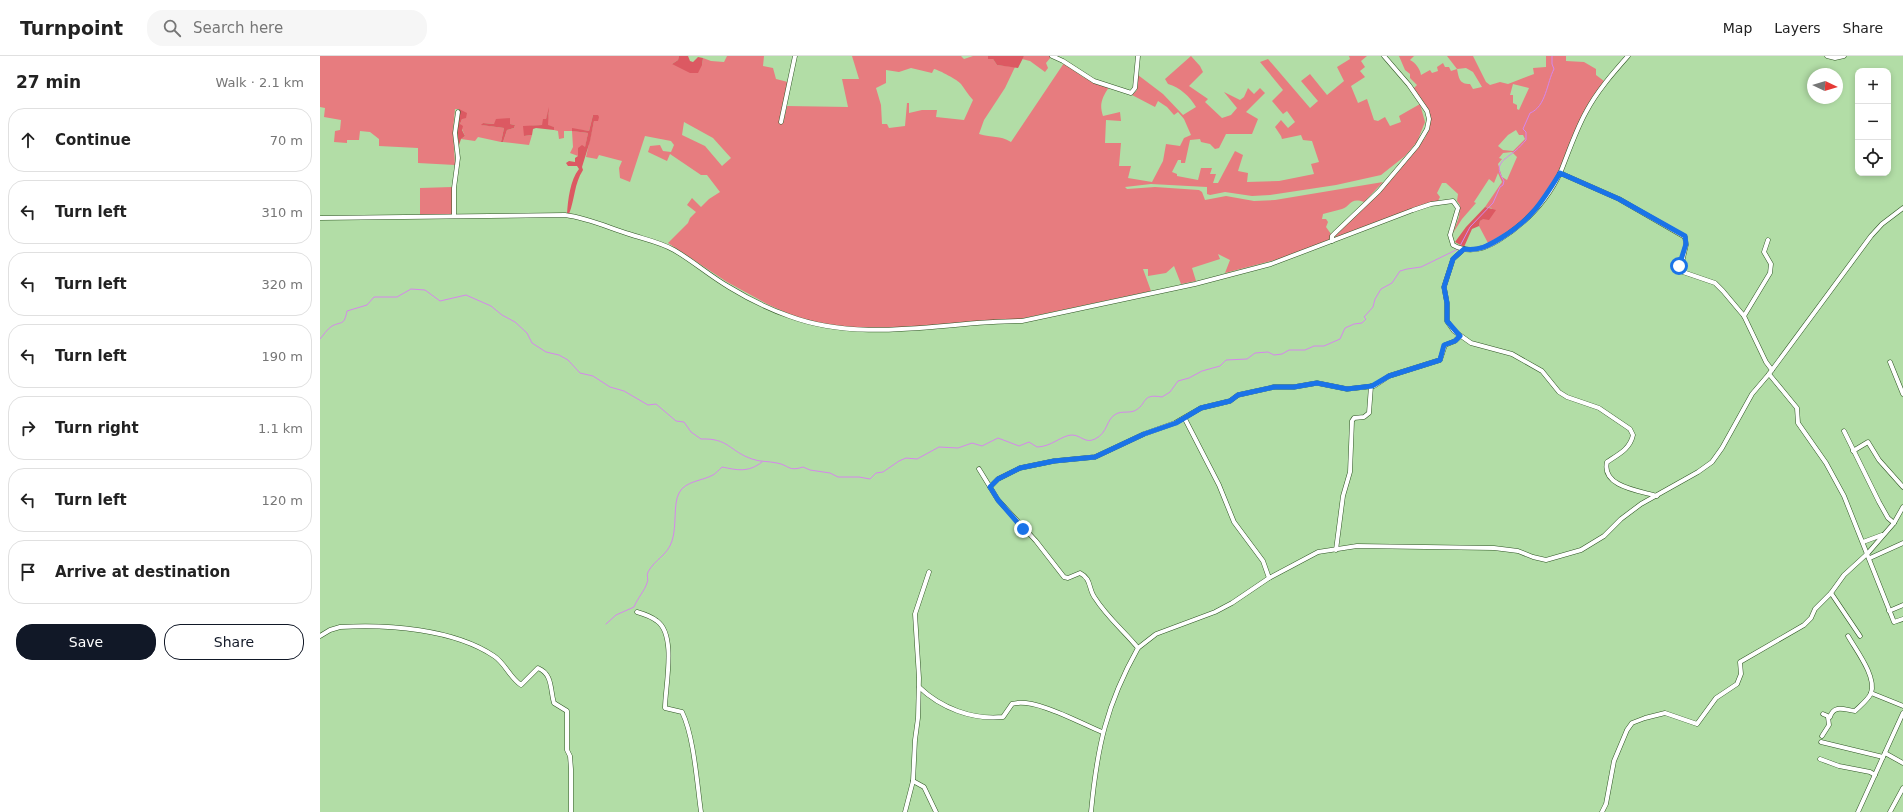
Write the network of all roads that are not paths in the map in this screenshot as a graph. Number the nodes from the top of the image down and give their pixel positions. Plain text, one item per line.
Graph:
1 (795, 56) edge
2 (1052, 56) edge
3 (1138, 56) edge
4 (1384, 56) edge
5 (1628, 56) edge
6 (1827, 56) edge
7 (1844, 56) edge
8 (458, 112) dead end
9 (781, 122) dead end
10 (1560, 173) junction
11 (1903, 208) edge
12 (454, 216) junction
13 (320, 218) edge
14 (1768, 240) dead end
15 (1332, 241) junction
16 (1460, 248) junction
17 (1744, 316) junction
18 (1460, 336) junction
19 (1890, 362) dead end
20 (1772, 370) junction
21 (1770, 374) junction
22 (1372, 386) junction
23 (1903, 394) edge
24 (1185, 419) junction
25 (1844, 431) dead end
26 (1853, 451) junction
27 (979, 469) dead end
28 (990, 487) junction
29 (1903, 487) edge
30 (1657, 496) junction
31 (1903, 507) edge
32 (1894, 523) junction
33 (1884, 534) junction
34 (1863, 542) junction
35 (1903, 543) edge
36 (1336, 550) junction
37 (1869, 555) junction
38 (929, 572) dead end
39 (1269, 578) junction
40 (1831, 593) junction
41 (1903, 605) edge
42 (1889, 611) junction
43 (637, 612) dead end
44 (1903, 619) edge
45 (320, 636) edge
46 (1848, 636) dead end
47 (1860, 636) dead end
48 (1138, 648) junction
49 (919, 687) junction
50 (1871, 693) junction
51 (1903, 706) edge
52 (1903, 713) edge
53 (1823, 714) dead end
54 (1828, 717) junction
55 (1102, 732) junction
56 (1822, 736) dead end
57 (1821, 742) dead end
58 (1884, 755) junction
59 (1820, 759) dead end
60 (1903, 762) edge
61 (1875, 775) junction
62 (913, 781) junction
63 (1903, 788) edge
64 (571, 812) edge
65 (701, 812) edge
66 (905, 812) edge
67 (936, 812) edge
68 (1091, 812) edge
69 (1602, 812) edge
70 (1858, 812) edge
71 (1890, 812) edge

1 - 9 street
2 - 3 street
4 - 15 street
5 - 10 street
6 - 7 street
8 - 12 street
10 - 16 street
10 - 17 street
11 - 20 street
12 - 13 street
12 - 15 street
14 - 17 street
15 - 16 street
16 - 18 street
17 - 20 street
18 - 22 street
18 - 30 street
19 - 23 street
20 - 21 street
21 - 30 street
21 - 34 street
22 - 24 street
22 - 36 street
24 - 28 street
24 - 39 street
25 - 26 street
26 - 29 street
26 - 32 street
27 - 28 street
28 - 48 street
30 - 36 street
31 - 32 street
32 - 33 street
33 - 34 street
33 - 37 street
34 - 37 street
35 - 37 street
36 - 39 street
37 - 40 street
37 - 42 street
38 - 49 street
39 - 48 street
40 - 47 street
40 - 69 street
41 - 42 street
42 - 44 street
43 - 65 street
45 - 64 street
46 - 50 street
48 - 55 street
49 - 55 street
49 - 62 street
50 - 51 street
50 - 54 street
52 - 58 street
53 - 54 street
54 - 56 street
55 - 68 street
57 - 58 street
58 - 60 street
58 - 61 street
59 - 61 street
61 - 70 street
62 - 66 street
62 - 67 street
63 - 71 street

